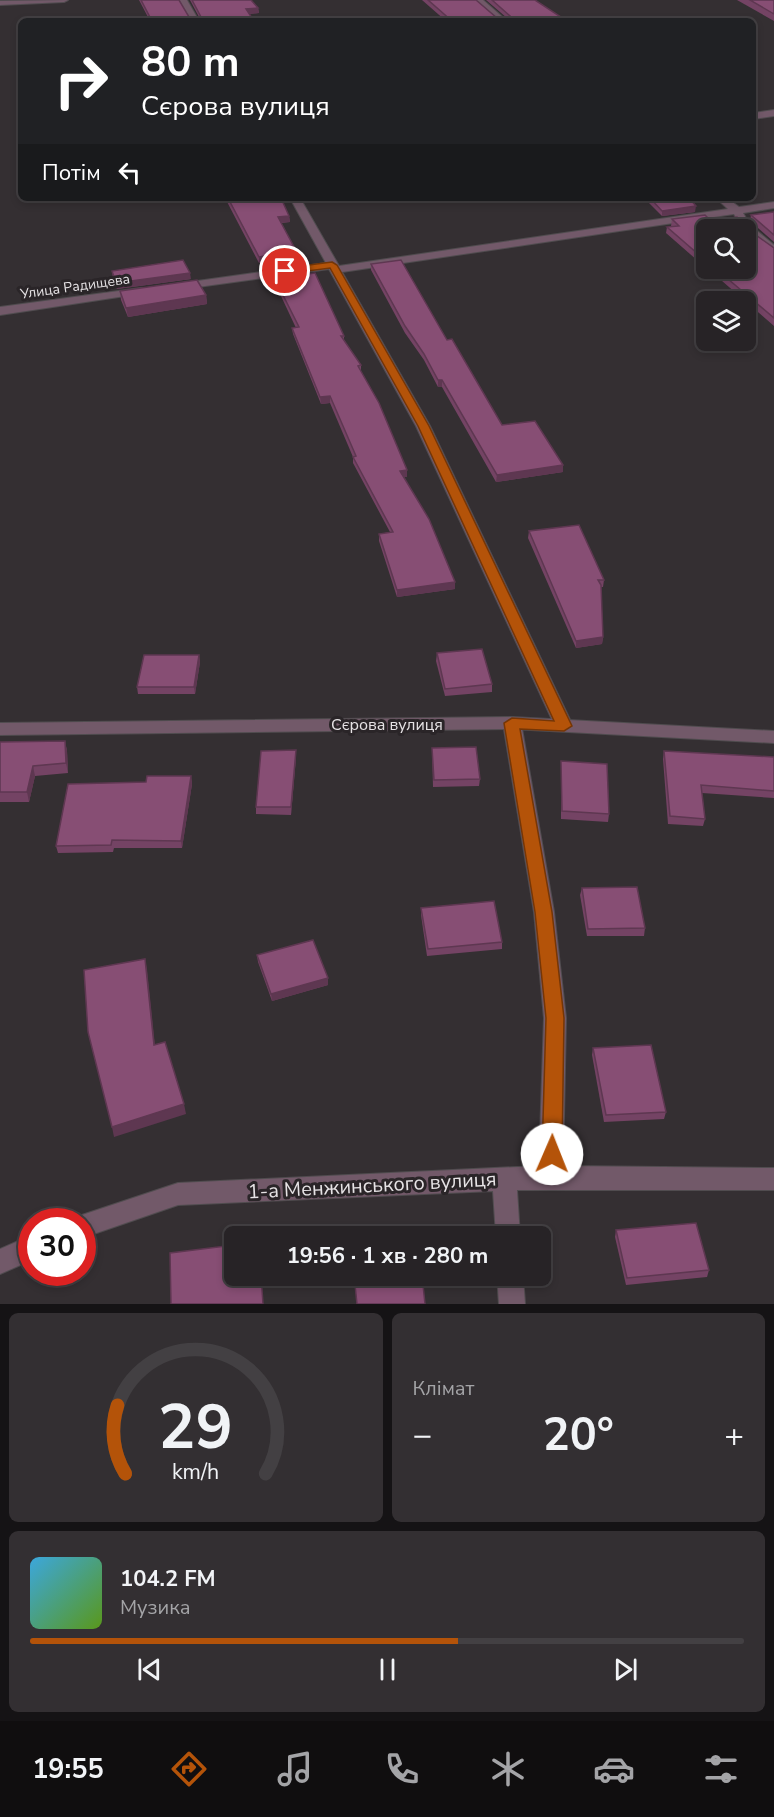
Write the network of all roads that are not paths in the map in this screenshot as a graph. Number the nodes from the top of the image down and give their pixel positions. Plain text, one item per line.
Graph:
1 (64, 0) edge
2 (183, 0) edge
3 (478, 0) edge
4 (0, 3) edge
5 (193, 18) edge
6 (499, 18) edge
7 (774, 113) edge
8 (756, 116) edge
9 (297, 201) edge
10 (725, 201) edge
11 (774, 205) edge
12 (737, 211) junction
13 (774, 250) edge
14 (334, 267) junction
15 (0, 311) edge
16 (512, 723) junction
17 (564, 726) junction
18 (0, 729) edge
19 (774, 738) edge
20 (551, 1177) junction
21 (504, 1179) junction
22 (774, 1179) edge
23 (96, 1221) edge
24 (507, 1226) edge
25 (18, 1254) edge
26 (0, 1262) edge
27 (511, 1286) edge
28 (512, 1304) edge

1 - 4 street
2 - 5 street
3 - 6 street
7 - 8 street
9 - 14 street
10 - 12 street
11 - 12 street, Улица Радищева
12 - 13 street
12 - 14 street, Улица Радищева
14 - 15 street, Улица Радищева
14 - 17 street
16 - 17 street, Сєрова вулиця
16 - 18 street, Сєрова вулиця
16 - 20 street
17 - 19 street, Сєрова вулиця
20 - 21 street, 1-а Менжинського вулиця
20 - 22 street, 1-а Менжинського вулиця
21 - 23 street, 1-а Менжинського вулиця
21 - 24 street
25 - 26 street
27 - 28 street

